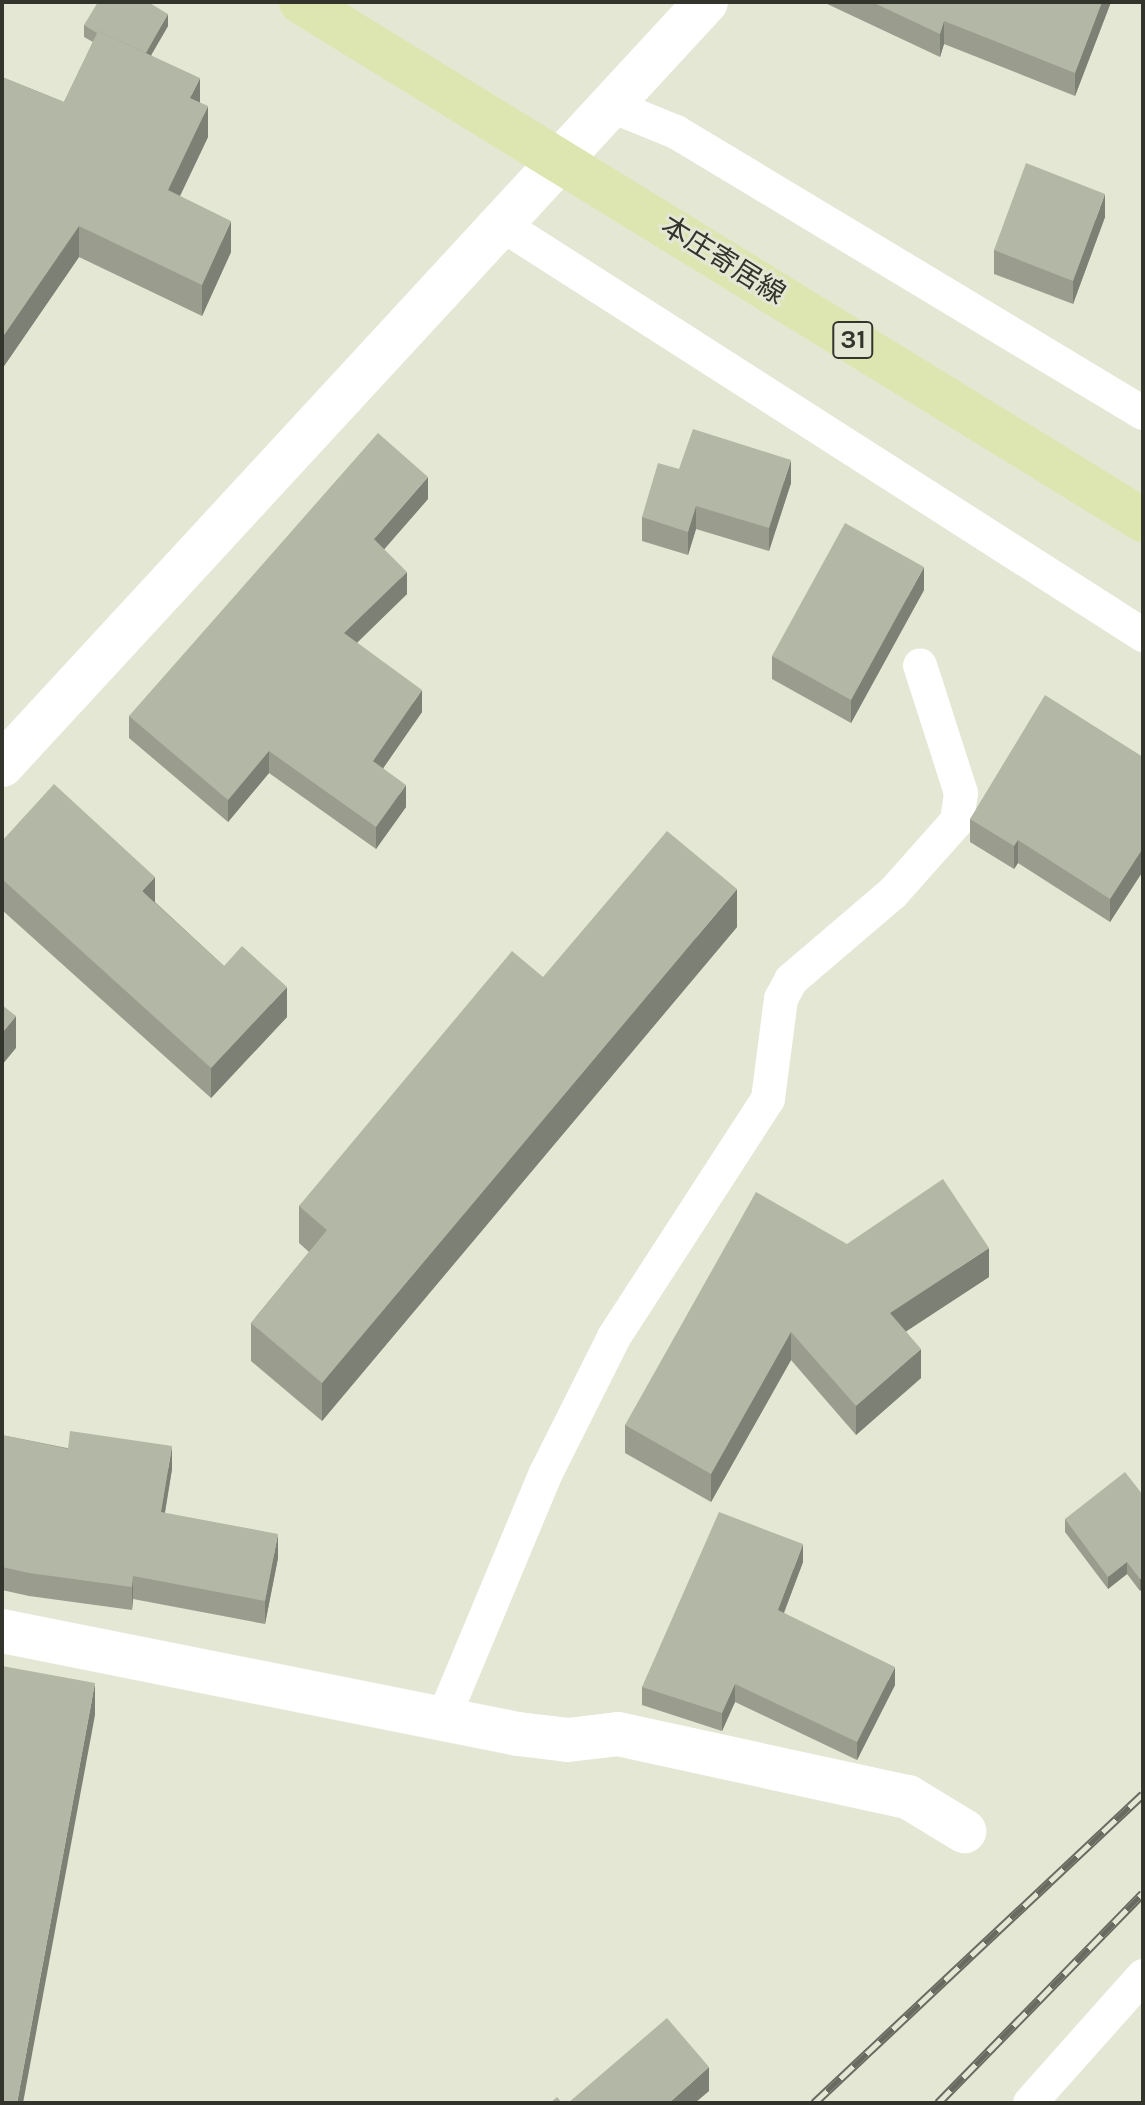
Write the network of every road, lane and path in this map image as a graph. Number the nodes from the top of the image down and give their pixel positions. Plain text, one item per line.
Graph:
1 (301, 2) edge
2 (706, 2) edge
3 (612, 106) junction
4 (563, 161) junction
5 (504, 226) junction
6 (1143, 413) edge
7 (1143, 520) edge
8 (1143, 635) edge
9 (920, 665) dead end
10 (2, 765) edge
11 (2, 1631) edge
12 (443, 1719) junction
13 (964, 1831) dead end
14 (1143, 1976) edge
15 (1030, 2103) edge

1 - 4 main road, 本庄寄居線 / 31
2 - 3 street
3 - 4 street
3 - 6 lane
4 - 5 street
4 - 7 main road, 本庄寄居線 / 31
5 - 8 lane
5 - 10 street
9 - 12 lane
11 - 12 street
12 - 13 street
14 - 15 lane

